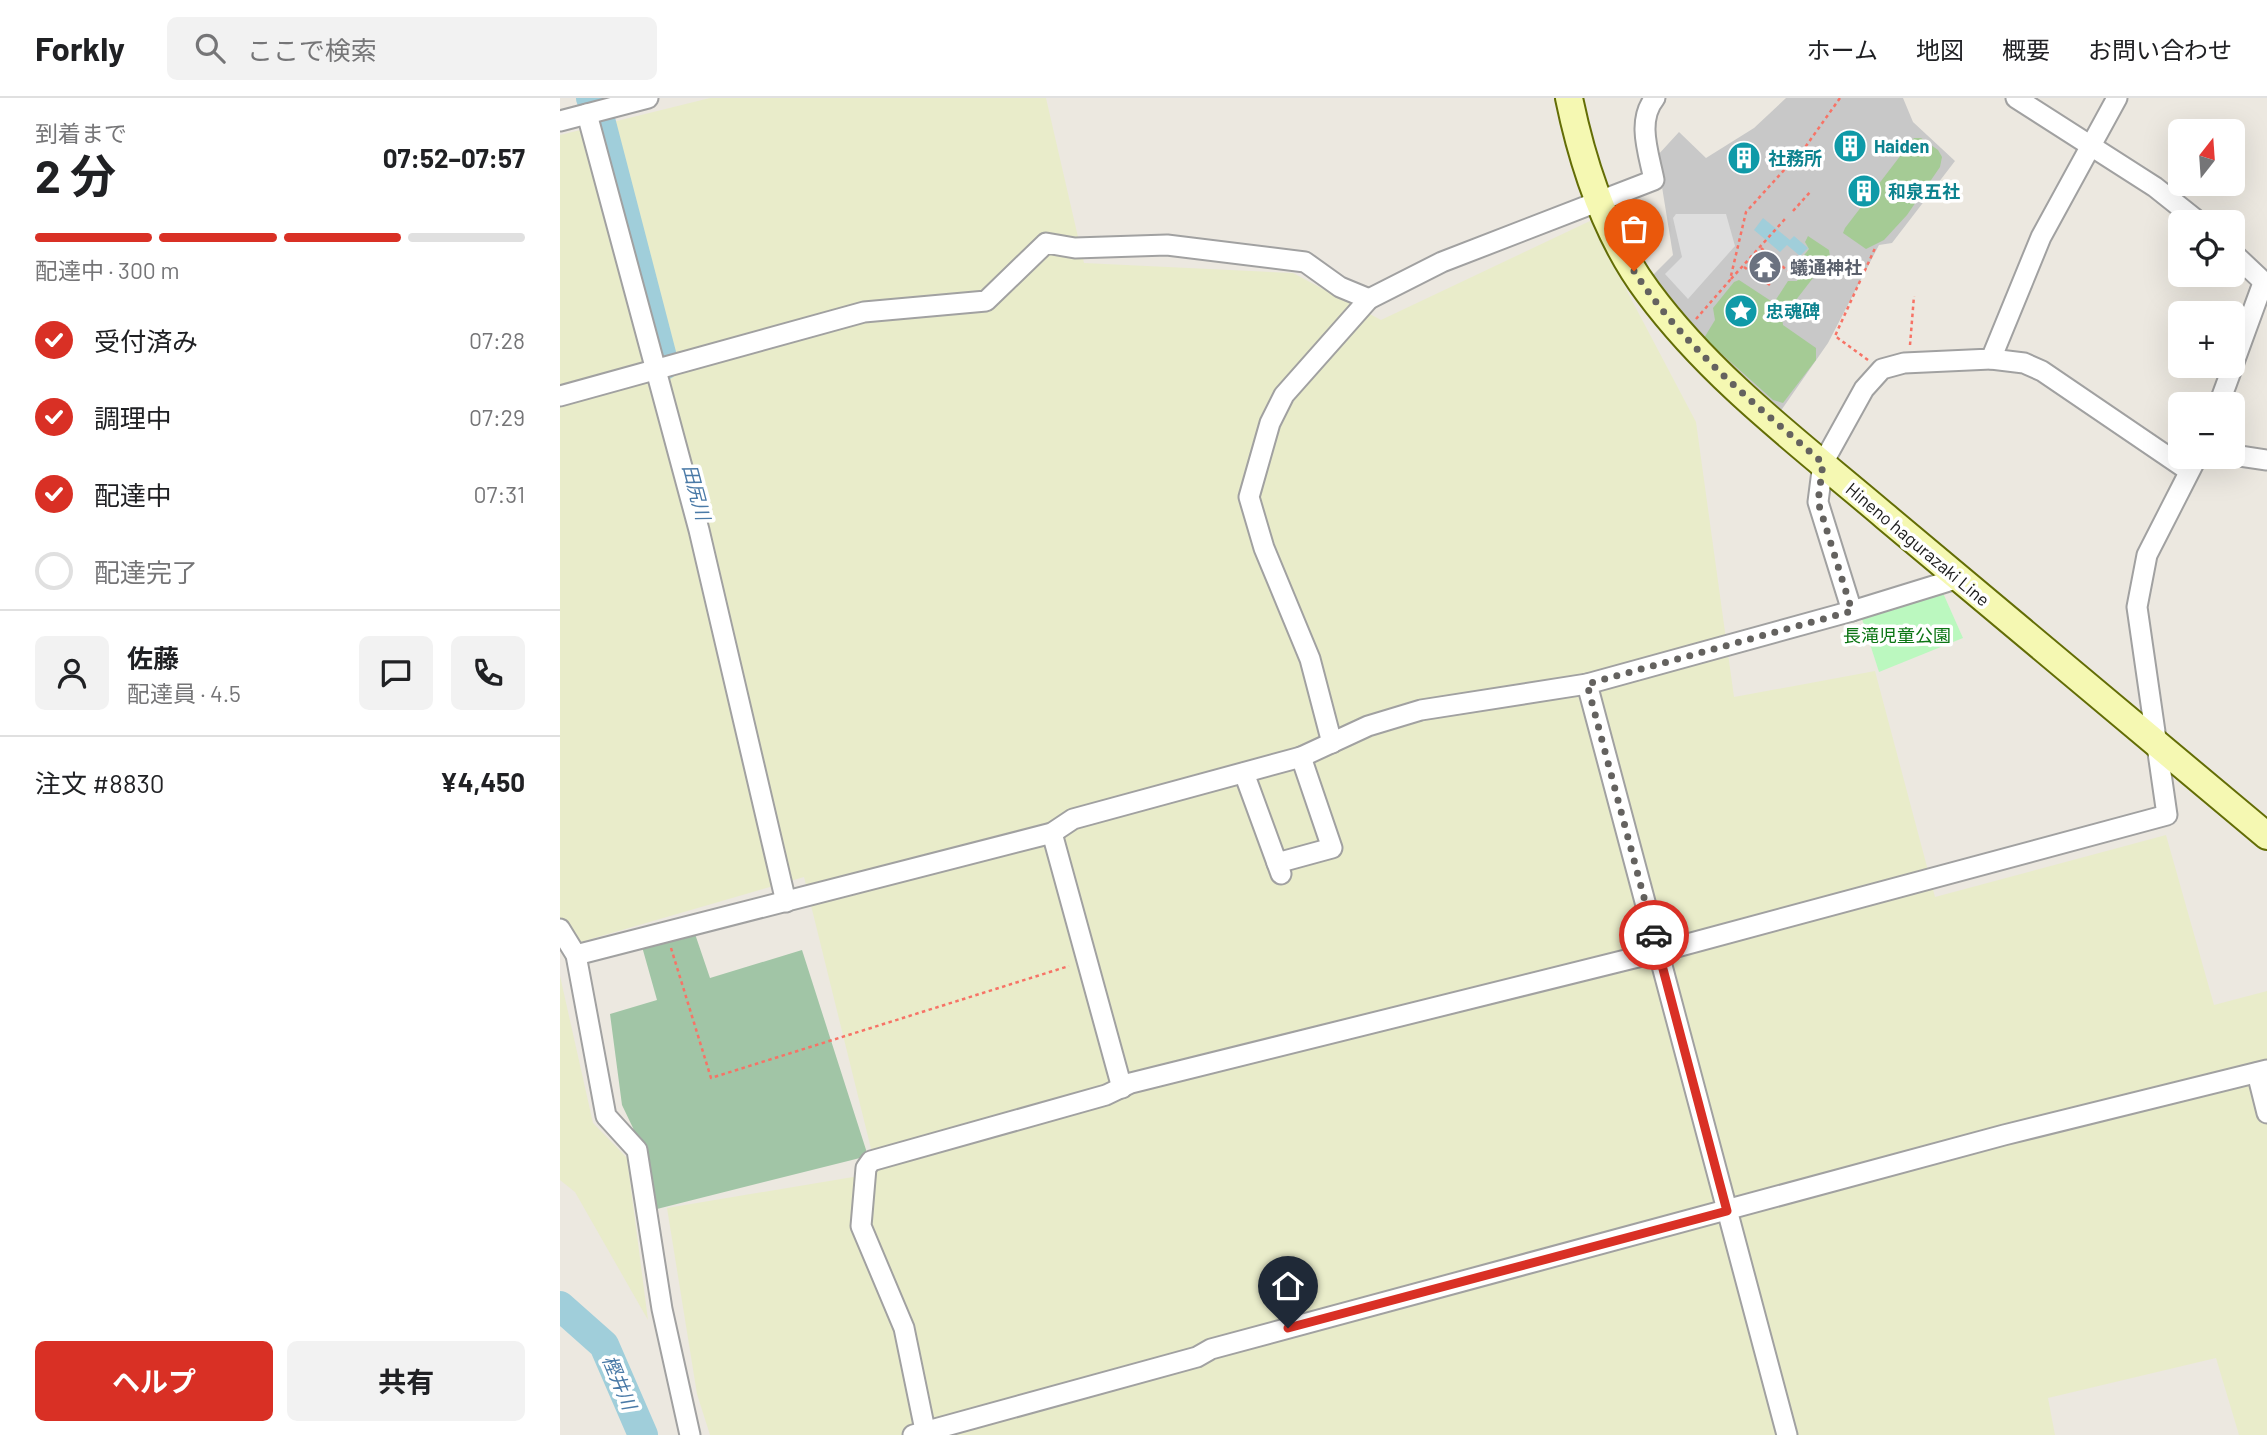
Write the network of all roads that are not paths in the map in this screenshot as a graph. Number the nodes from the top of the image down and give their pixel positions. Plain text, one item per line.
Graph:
1 (648, 98) edge
2 (1569, 98) edge
3 (1655, 98) edge
4 (2016, 98) edge
5 (2117, 98) edge
6 (596, 107) edge
7 (560, 121) edge
8 (2092, 146) junction
9 (1599, 202) junction
10 (2184, 210) edge
11 (2245, 263) edge
12 (2264, 278) edge
13 (1369, 299) junction
14 (2245, 331) edge
15 (1992, 359) junction
16 (656, 370) junction
17 (560, 396) edge
18 (2168, 449) edge
19 (2245, 457) edge
20 (2267, 460) edge
21 (1823, 463) junction
22 (2190, 469) edge
23 (1959, 578) junction
24 (1852, 611) junction
25 (1587, 684) junction
26 (1332, 743) junction
27 (2157, 744) junction
28 (1301, 757) junction
29 (1244, 773) junction
30 (1052, 833) junction
31 (2267, 836) edge
32 (786, 902) junction
33 (560, 929) edge
34 (1658, 952) junction
35 (576, 955) junction
36 (2262, 1072) edge
37 (1122, 1088) junction
38 (2267, 1113) edge
39 (1727, 1211) junction
40 (921, 1434) edge
41 (690, 1435) edge
42 (1787, 1435) edge

1 - 6 street
2 - 9 main road, Hineno hagurazaki Line
3 - 9 street
4 - 8 street
5 - 8 street
6 - 7 street
6 - 16 street
8 - 10 street
8 - 15 street
9 - 13 street
9 - 21 main road, Hineno hagurazaki Line
11 - 12 street
12 - 14 street
13 - 16 street
13 - 26 street
15 - 18 street
15 - 21 street
16 - 17 street
16 - 32 street
19 - 20 street
21 - 23 main road, Hineno hagurazaki Line
21 - 24 street
22 - 27 street
23 - 24 street
23 - 27 main road, Hineno hagurazaki Line
24 - 25 street
25 - 26 street
25 - 34 street
26 - 28 street
27 - 31 main road, Hineno hagurazaki Line
27 - 34 street
28 - 29 street
28 - 29 street
29 - 30 street
30 - 32 street
30 - 37 street
32 - 35 street
33 - 35 street
34 - 37 street
34 - 39 street
35 - 41 street
36 - 38 street
36 - 39 street
37 - 40 street
39 - 40 street
39 - 42 street

